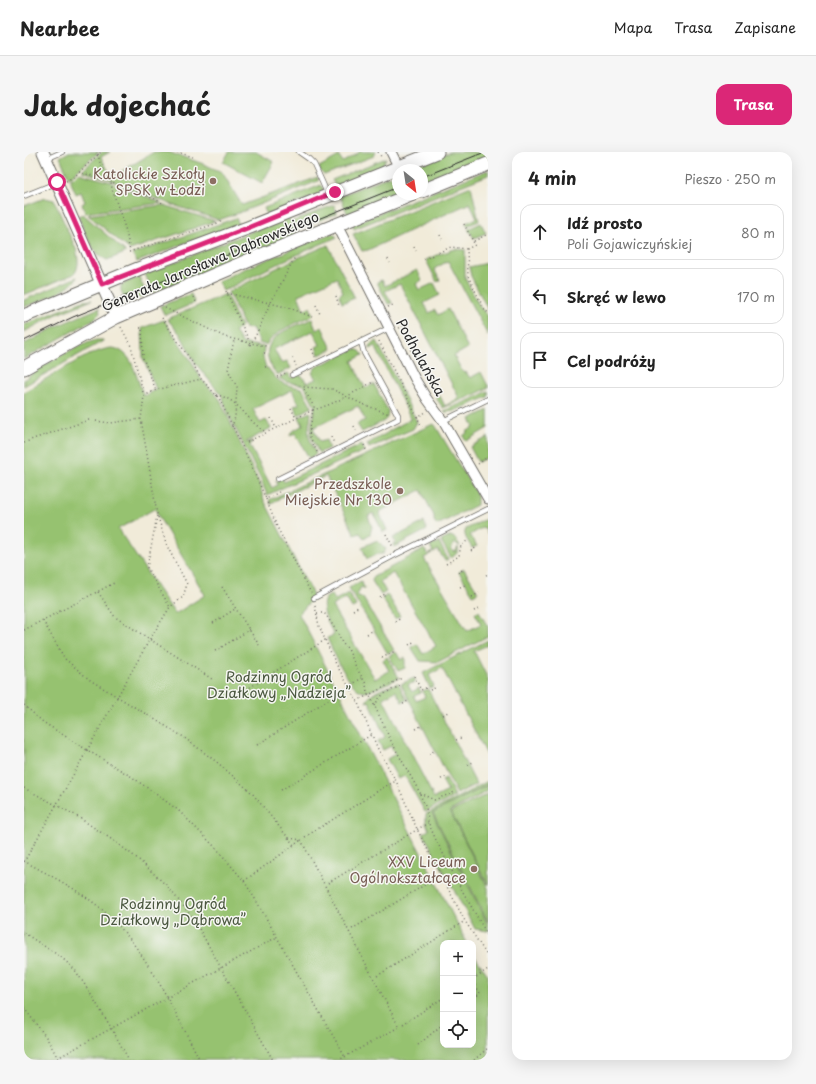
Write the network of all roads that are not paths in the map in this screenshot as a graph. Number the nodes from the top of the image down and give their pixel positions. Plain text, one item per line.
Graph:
1 (62, 152) edge
2 (299, 152) edge
3 (391, 152) edge
4 (437, 152) edge
5 (45, 155) edge
6 (398, 164) edge
7 (409, 164) edge
8 (488, 164) edge
9 (392, 171) edge
10 (61, 182) junction
11 (428, 188) edge
12 (328, 195) junction
13 (24, 196) edge
14 (397, 200) edge
15 (337, 225) junction
16 (102, 284) junction
17 (24, 316) edge
18 (116, 317) junction
19 (389, 328) junction
20 (361, 342) junction
21 (47, 354) junction
22 (24, 368) edge
23 (24, 373) edge
24 (292, 375) dead end
25 (488, 399) edge
26 (443, 421) junction
27 (278, 479) dead end
28 (488, 499) edge
29 (488, 509) edge
30 (314, 598) road end

1 - 5 lane
2 - 12 lane
3 - 6 street
4 - 7 main road, Generała Jarosława Dąbrowskiego
5 - 10 street
8 - 11 main road, Generała Jarosława Dąbrowskiego
9 - 12 main road, Generała Jarosława Dąbrowskiego
10 - 13 lane
10 - 16 street
12 - 16 main road, Generała Jarosława Dąbrowskiego
14 - 15 main road, Generała Jarosława Dąbrowskiego
15 - 18 main road, Generała Jarosława Dąbrowskiego
15 - 19 street, Podhalańska
16 - 17 main road, Generała Jarosława Dąbrowskiego
16 - 18 street
18 - 21 main road, Generała Jarosława Dąbrowskiego
19 - 20 lane
19 - 26 street, Podhalańska
20 - 24 lane
20 - 27 lane
21 - 22 main road, Generała Jarosława Dąbrowskiego
21 - 23 lane
25 - 26 lane
26 - 28 street, Podhalańska
29 - 30 lane

